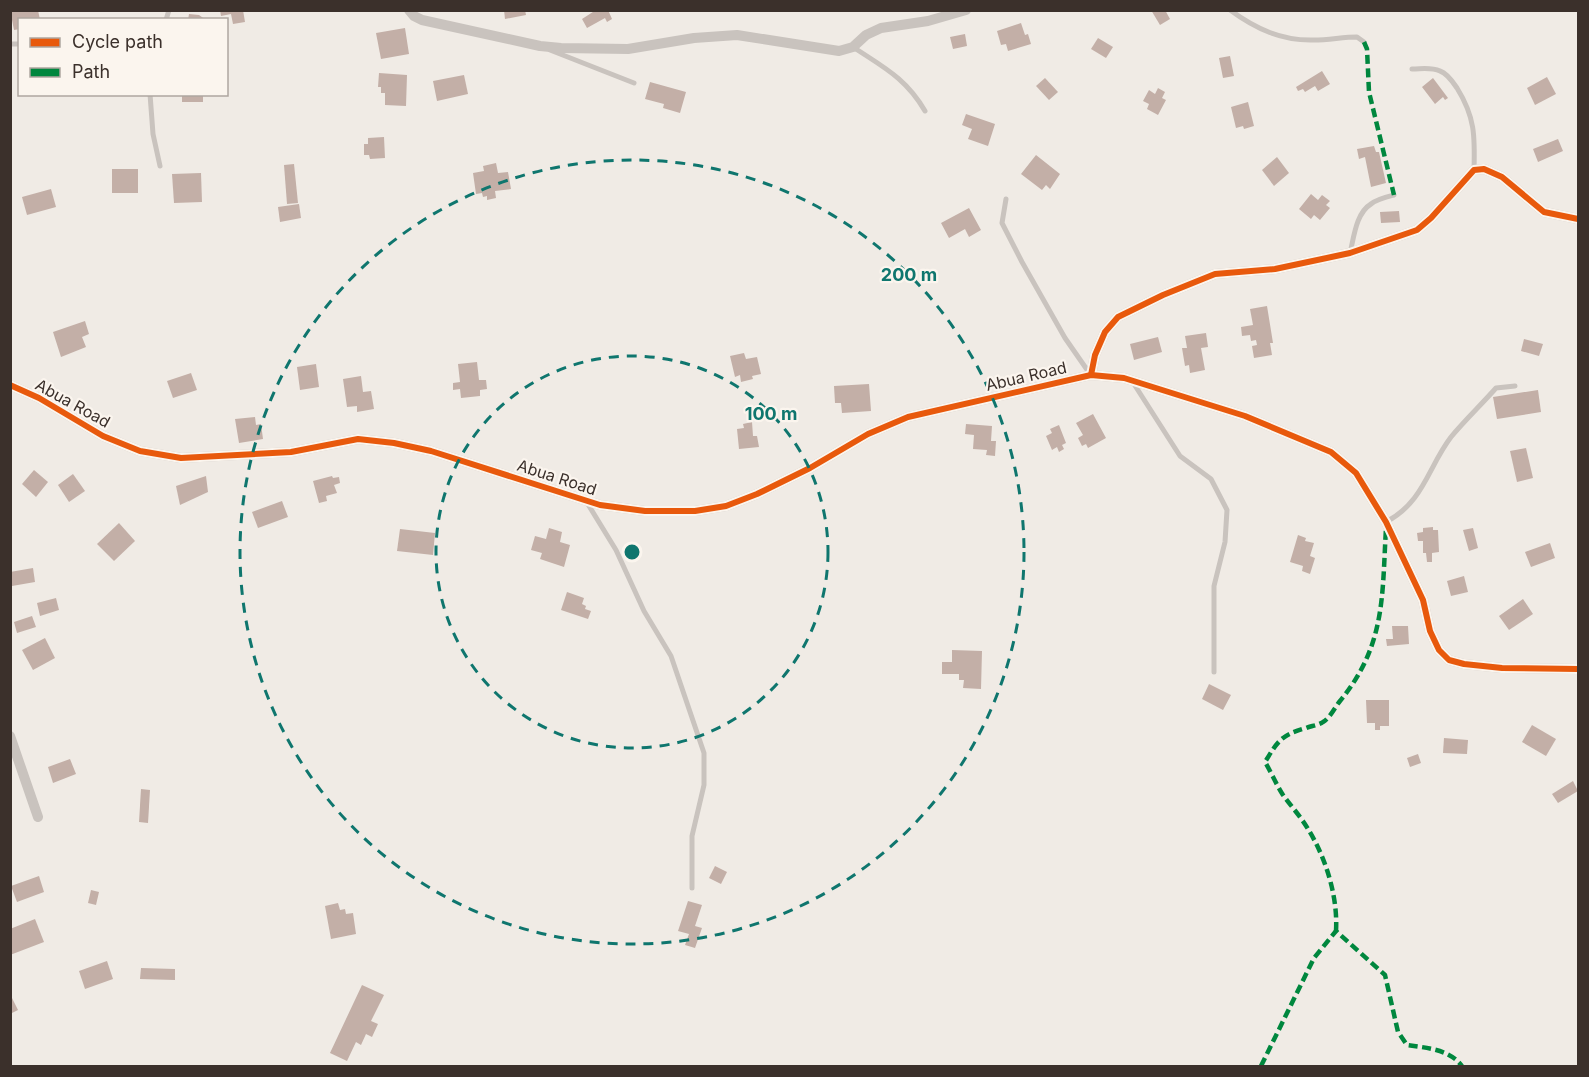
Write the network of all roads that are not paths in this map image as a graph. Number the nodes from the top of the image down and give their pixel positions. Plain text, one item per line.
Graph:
1 (409, 10) edge
2 (966, 10) edge
3 (1230, 10) edge
4 (1364, 42) dead end
5 (540, 46) junction
6 (852, 47) junction
7 (1412, 69) dead end
8 (634, 83) dead end
9 (150, 96) edge
10 (925, 111) dead end
11 (160, 166) dead end
12 (1474, 170) junction
13 (1394, 195) dead end
14 (1006, 199) dead end
15 (1578, 219) edge
16 (1350, 253) junction
17 (1091, 375) junction
18 (1132, 381) junction
19 (10, 385) edge
20 (1515, 386) dead end
21 (586, 501) junction
22 (1386, 522) junction
23 (1578, 669) edge
24 (1214, 672) dead end
25 (10, 736) edge
26 (38, 817) dead end
27 (692, 888) dead end

1 - 5 street
2 - 6 street
3 - 4 lane
5 - 6 street
5 - 8 lane
6 - 10 lane
7 - 12 lane
9 - 11 lane
12 - 15 street
12 - 16 street
13 - 16 lane
14 - 17 lane
16 - 17 street
17 - 18 street, Abua Road
17 - 21 street, Abua Road
18 - 22 street, Abua Road
18 - 24 lane
19 - 21 street, Abua Road
20 - 22 lane
21 - 27 lane
22 - 23 street, Abua Road
25 - 26 street

